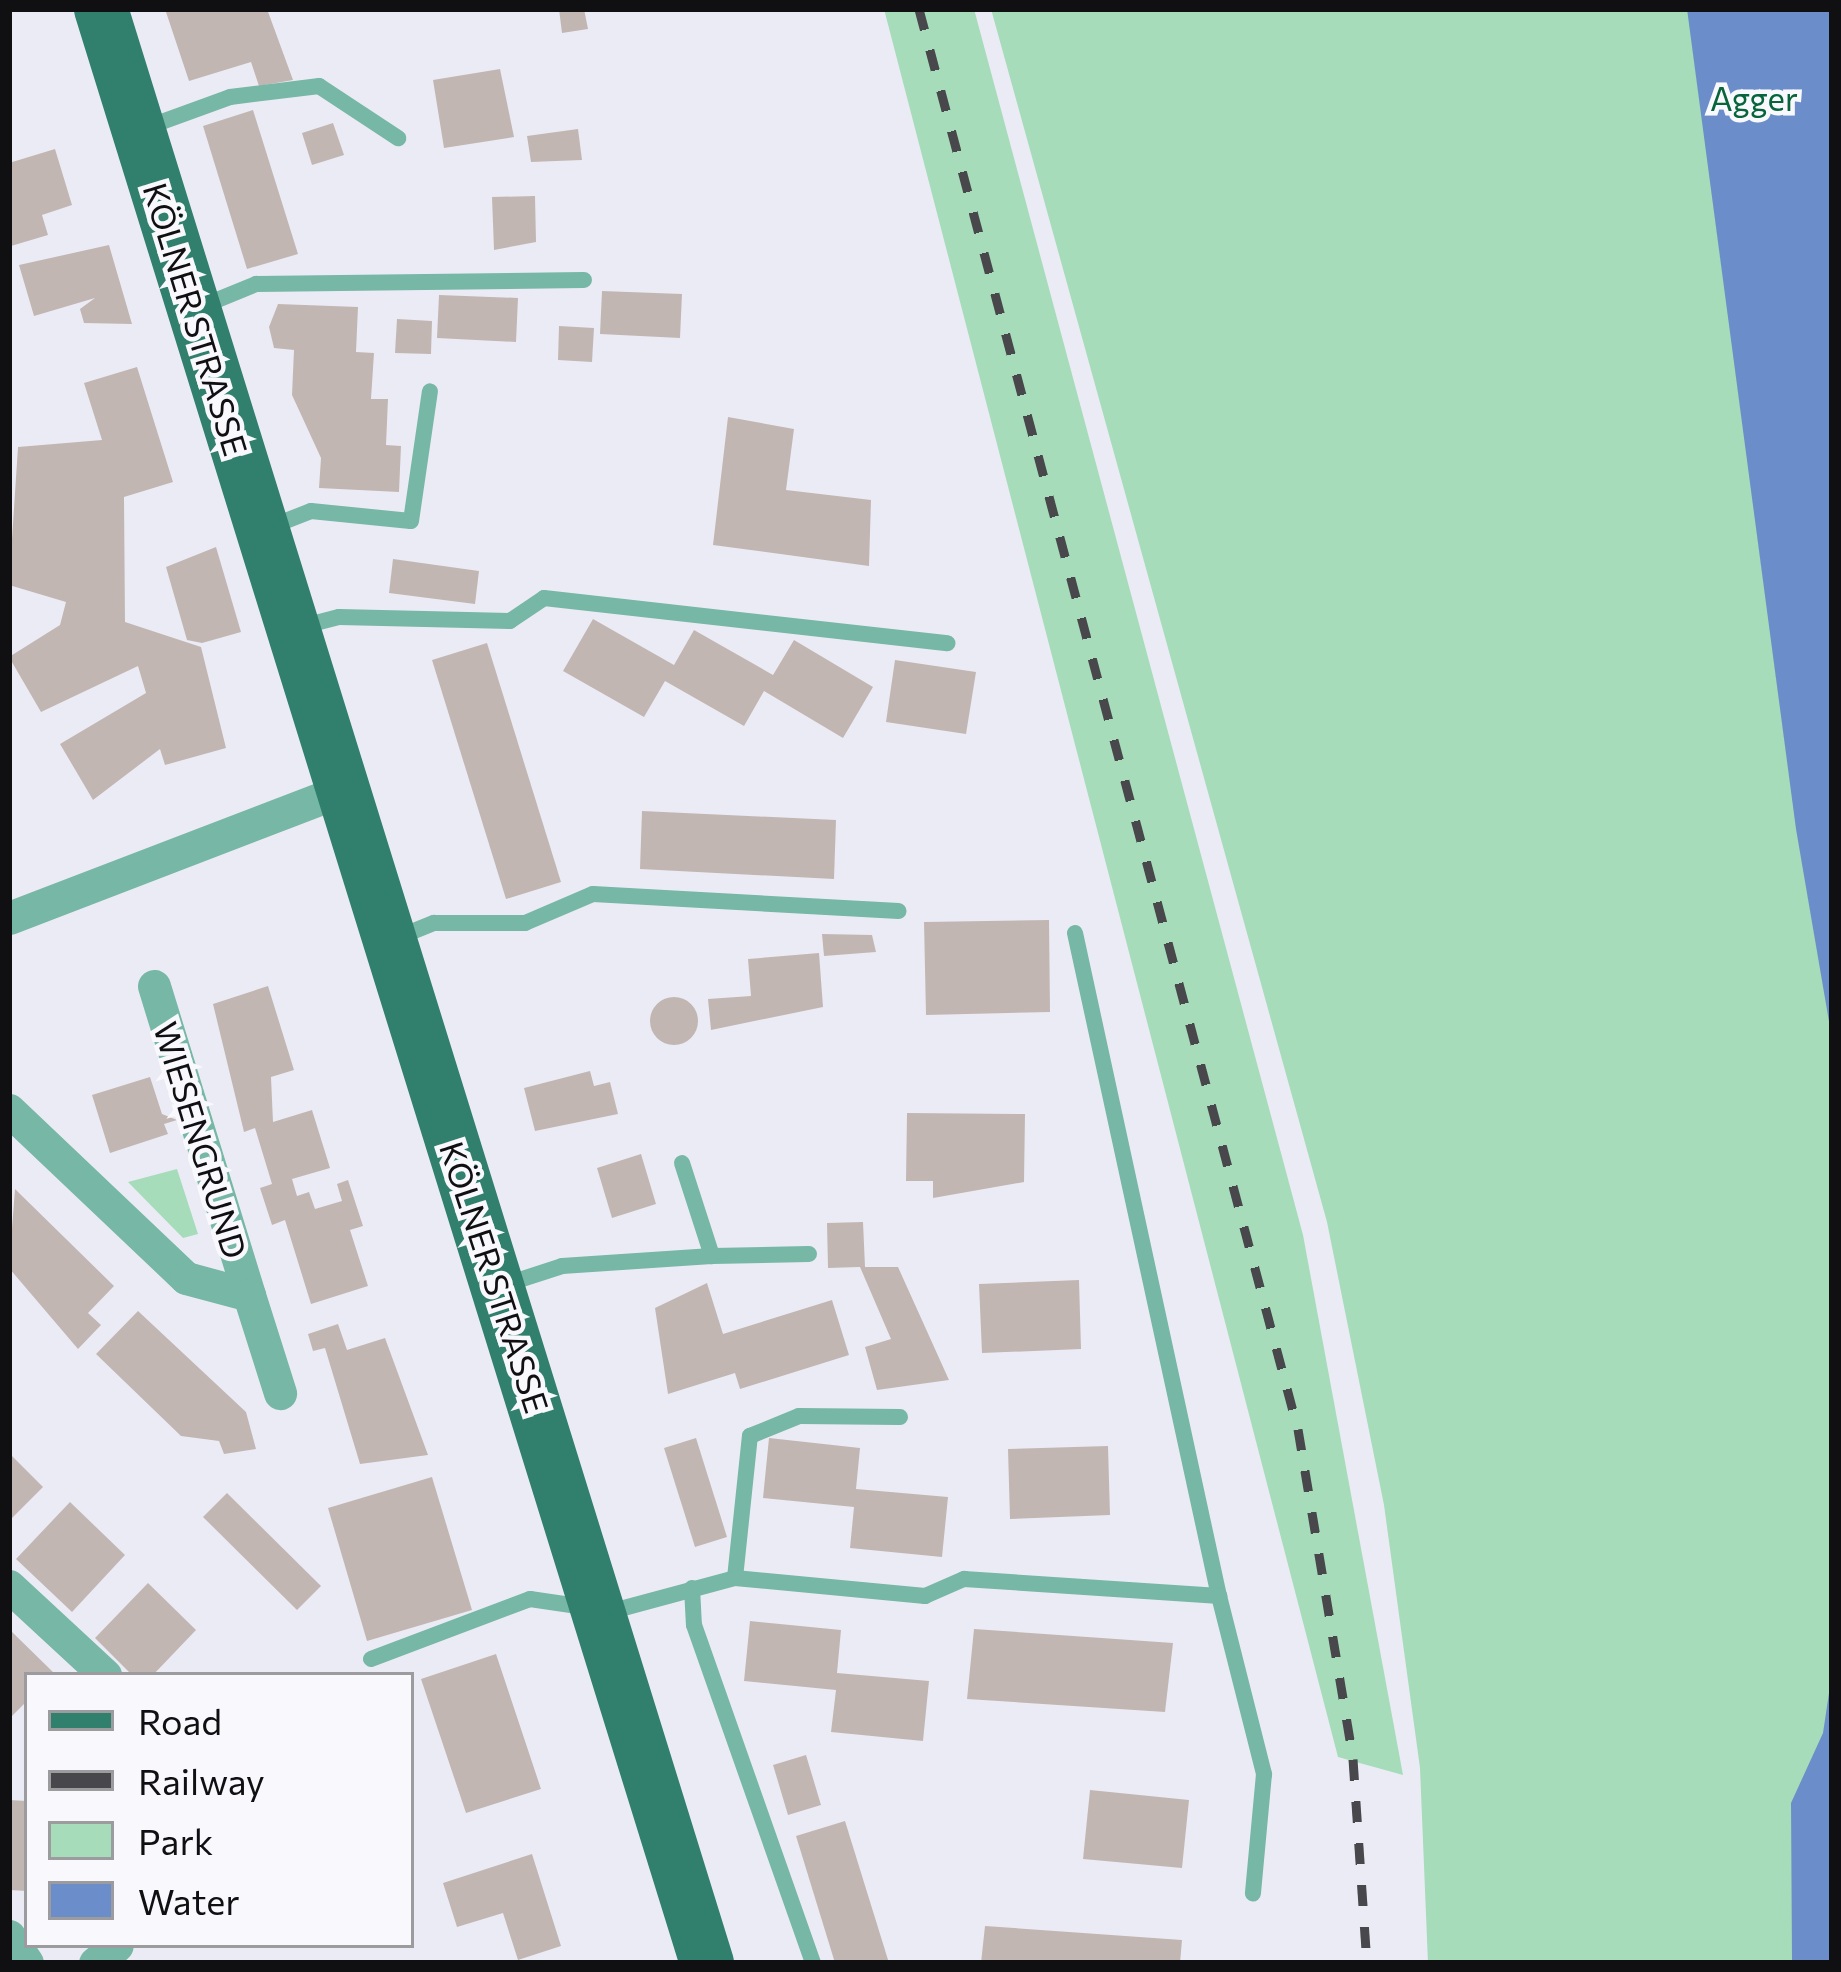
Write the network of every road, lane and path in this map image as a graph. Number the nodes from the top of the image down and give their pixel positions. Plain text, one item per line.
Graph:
1 (101, 9) edge
2 (138, 131) junction
3 (398, 138) dead end
4 (584, 280) dead end
5 (193, 310) junction
6 (430, 391) dead end
7 (261, 531) junction
8 (289, 630) junction
9 (948, 643) dead end
10 (342, 790) junction
11 (899, 911) dead end
12 (9, 918) edge
13 (1075, 933) dead end
14 (390, 940) junction
15 (154, 986) dead end
16 (9, 1110) edge
17 (682, 1163) dead end
18 (809, 1254) dead end
19 (712, 1256) junction
20 (498, 1287) junction
21 (249, 1295) junction
22 (280, 1393) dead end
23 (900, 1417) dead end
24 (735, 1578) junction
25 (9, 1586) edge
26 (692, 1588) junction
27 (1219, 1596) junction
28 (602, 1614) junction
29 (371, 1659) dead end
30 (102, 1672) edge
31 (1252, 1892) dead end
32 (9, 1936) edge
33 (27, 1963) edge
34 (707, 1963) edge
35 (813, 1963) edge

1 - 2 main road, KÖLNER STRASSE
2 - 3 lane
2 - 5 main road, KÖLNER STRASSE
4 - 5 lane
5 - 7 main road, KÖLNER STRASSE
6 - 7 lane
7 - 8 main road, KÖLNER STRASSE
8 - 9 lane
8 - 10 main road, KÖLNER STRASSE
10 - 12 street
10 - 14 main road, KÖLNER STRASSE
11 - 14 lane
13 - 27 lane
14 - 20 main road, KÖLNER STRASSE
15 - 21 street, WIESENGRUND
16 - 21 street, WIESENGRUND
17 - 19 lane
18 - 19 lane
19 - 20 lane
20 - 28 main road, KÖLNER STRASSE
21 - 22 street, WIESENGRUND
23 - 24 lane
24 - 26 lane
24 - 27 lane
25 - 30 street
26 - 28 lane
26 - 35 lane
27 - 31 lane
28 - 29 lane
28 - 34 main road, KÖLNER STRASSE
32 - 33 street

